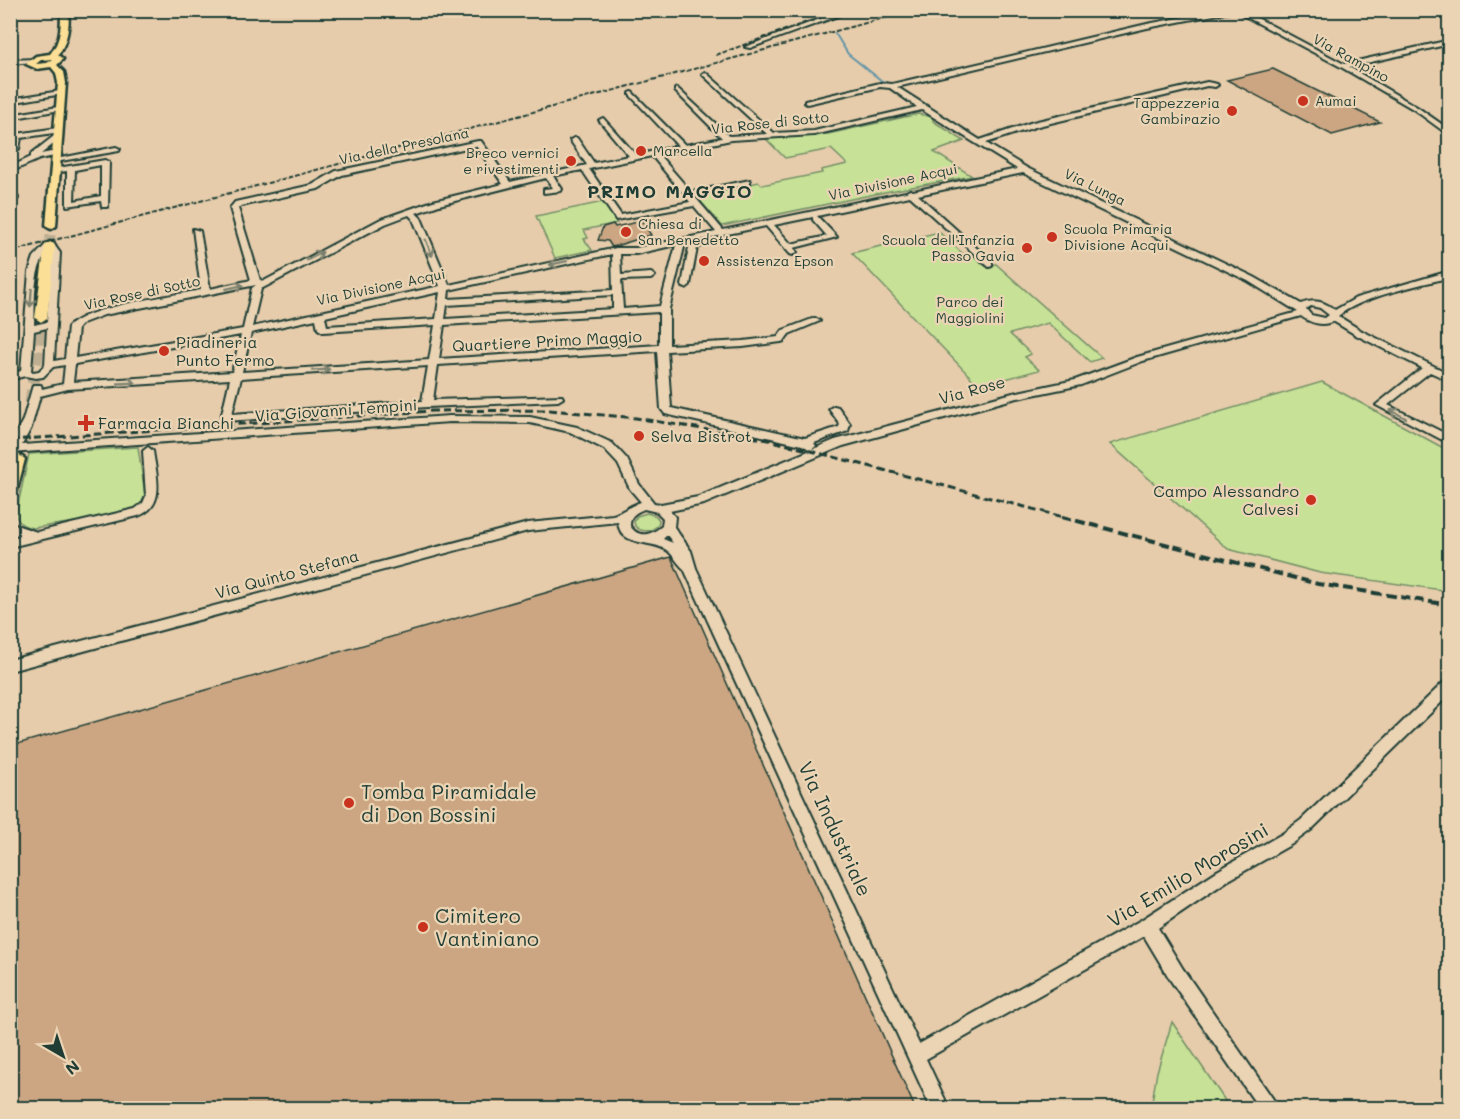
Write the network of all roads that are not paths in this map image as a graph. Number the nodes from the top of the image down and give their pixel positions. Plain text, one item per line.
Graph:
1 (65, 10) edge
2 (852, 10) edge
3 (1236, 10) edge
4 (1449, 42) edge
5 (748, 47) dead end
6 (52, 60) junction
7 (32, 62) joint
8 (10, 64) edge
9 (1343, 66) junction
10 (705, 74) dead end
11 (1215, 85) dead end
12 (892, 86) junction
13 (677, 90) dead end
14 (60, 93) junction
15 (632, 94) dead end
16 (10, 101) edge
17 (807, 102) dead end
18 (923, 108) junction
19 (58, 109) junction
20 (10, 117) edge
21 (603, 120) dead end
22 (57, 134) junction
23 (771, 134) junction
24 (1449, 134) edge
25 (14, 136) edge
26 (727, 138) junction
27 (574, 140) dead end
28 (980, 143) junction
29 (10, 148) edge
30 (684, 148) junction
31 (116, 149) dead end
32 (654, 154) junction
33 (634, 158) junction
34 (55, 160) junction
35 (25, 162) junction
36 (588, 166) junction
37 (71, 168) junction
38 (13, 171) edge
39 (1020, 172) junction
40 (548, 174) junction
41 (747, 182) dead end
42 (507, 184) junction
43 (547, 192) dead end
44 (913, 194) junction
45 (689, 195) junction
46 (696, 203) junction
47 (410, 212) junction
48 (816, 218) junction
49 (770, 225) junction
50 (51, 226) tunnel mouth
51 (196, 231) dead end
52 (720, 235) junction
53 (681, 241) junction
54 (50, 245) junction
55 (616, 251) junction
56 (989, 264) dead end
57 (673, 270) junction
58 (689, 271) junction
59 (1449, 273) edge
60 (651, 276) dead end
61 (616, 278) junction
62 (260, 283) junction
63 (686, 285) dead end
64 (1264, 286) junction
65 (445, 287) junction
66 (617, 292) junction
67 (206, 293) junction
68 (1359, 300) junction
69 (443, 302) junction
70 (1318, 304) junction
71 (664, 309) junction
72 (1302, 310) junction
73 (618, 311) junction
74 (320, 315) junction
75 (1333, 316) junction
76 (41, 318) tunnel mouth
77 (815, 321) dead end
78 (1319, 321) junction
79 (440, 322) junction
80 (52, 324) junction
81 (1258, 327) junction
82 (28, 329) junction
83 (247, 331) junction
84 (742, 331) dead end
85 (1359, 333) junction
86 (743, 344) junction
87 (662, 348) junction
88 (433, 363) junction
89 (50, 364) junction
90 (69, 364) junction
91 (1429, 368) junction
92 (27, 370) junction
93 (38, 375) junction
94 (236, 376) junction
95 (10, 377) edge
96 (1449, 378) edge
97 (68, 386) junction
98 (35, 394) junction
99 (558, 398) dead end
100 (427, 404) junction
101 (834, 409) dead end
102 (1449, 441) edge
103 (148, 451) dead end
104 (14, 452) edge
105 (634, 486) junction
106 (10, 490) edge
107 (700, 501) junction
108 (656, 506) junction
109 (627, 513) junction
110 (563, 521) junction
111 (669, 524) junction
112 (10, 527) edge
113 (626, 532) junction
114 (49, 533) junction
115 (650, 539) junction
116 (10, 543) edge
117 (690, 568) junction
118 (13, 666) edge
119 (1449, 686) edge
120 (1147, 926) junction
121 (916, 1055) junction
122 (940, 1108) edge
123 (1269, 1108) edge

1 - 6 main road
2 - 5 street
3 - 9 street, Via Rampino
3 - 12 street
4 - 9 street
6 - 7 main road
6 - 14 main road
7 - 8 street
9 - 24 street, Via Rampino
10 - 23 street
11 - 28 street
12 - 17 street
12 - 18 street, Via Lunga
13 - 26 street
14 - 16 street
14 - 19 main road
15 - 30 street
18 - 23 street, Via Rose di Sotto
18 - 28 street, Via Lunga
19 - 20 street
19 - 22 main road
21 - 33 street
22 - 25 street
22 - 34 main road
22 - 35 street
23 - 26 street, Via Rose di Sotto
25 - 29 street
26 - 30 street, Via Rose di Sotto
27 - 36 street
28 - 39 street, Via Lunga
30 - 32 street, Via Rose di Sotto
31 - 34 street
32 - 33 street, Via Rose di Sotto
32 - 45 street
33 - 36 street, Via Rose di Sotto
34 - 35 street
34 - 37 street
34 - 38 street
34 - 50 main road
35 - 38 street
36 - 40 street, Via Rose di Sotto
36 - 46 street
37 - 37 street
39 - 44 street, Via Divisione Acqui
39 - 64 street, Via Lunga
40 - 42 street, Via Rose di Sotto
40 - 43 street
41 - 45 street
42 - 47 street, Via Rose di Sotto
42 - 62 street, Via della Presolana
44 - 48 street, Via Divisione Acqui
44 - 49 street, Via Divisione Acqui
44 - 56 street
45 - 46 street
46 - 52 street
62 -> 47 street, Via Rose di Sotto
47 -> 65 street
48 - 49 street, Via Divisione Acqui
48 - 49 street, Via Divisione Acqui
49 - 52 street, Via Divisione Acqui
51 - 67 street
52 - 53 street, Via Divisione Acqui
52 - 58 street, Via Divisione Acqui
53 - 55 street, Via Divisione Acqui
53 - 57 street, Quartiere Primo Maggio
54 - 76 main road
54 - 80 street
54 -> 82 street
55 - 61 street, Quartiere Primo Maggio
55 -> 65 street, Via Divisione Acqui
57 - 58 street
57 - 71 street, Quartiere Primo Maggio
58 - 63 street, Via Divisione Acqui
59 - 68 street
60 - 61 street
61 - 66 street, Quartiere Primo Maggio
67 -> 62 street, Via Rose di Sotto
62 - 83 street
64 - 70 street, Via Lunga
64 - 72 street, Via Lunga
65 - 69 street, Quartiere Primo Maggio
65 - 74 street, Via Divisione Acqui
66 - 69 street
66 - 73 street, Quartiere Primo Maggio
67 - 90 street, Via Rose di Sotto
68 - 70 street
68 - 75 street
69 - 79 street, Quartiere Primo Maggio
70 - 72 street, Via Rose
70 - 75 street
71 - 73 street, Quartiere Primo Maggio
71 - 87 street, Quartiere Primo Maggio
72 - 78 street, Via Lunga
72 - 81 street, Via Rose
73 - 79 street, Quartiere Primo Maggio
74 - 79 street, Quartiere Primo Maggio
74 - 83 street, Via Divisione Acqui
75 - 78 street
75 - 85 street
77 - 86 street, Quartiere Primo Maggio
78 - 81 street, Via Rose
78 - 85 street
79 - 88 street, Quartiere Primo Maggio
80 - 82 street
80 - 89 street
81 - 107 street, Via Rose
82 - 92 street
83 - 90 street, Via Divisione Acqui
83 - 94 street
84 - 86 street
85 - 91 street
86 - 87 street, Quartiere Primo Maggio
87 - 88 street, Quartiere Primo Maggio
87 - 101 street, Quartiere Primo Maggio
94 -> 88 street, Quartiere Primo Maggio
88 - 100 street, Quartiere Primo Maggio
89 - 90 street, Via Divisione Acqui
89 - 92 street, Via Divisione Acqui
89 - 93 street
90 - 97 street
91 - 96 street
102 -> 91 street
92 - 93 street
92 - 95 street, Via Divisione Acqui
93 - 98 street
97 -> 94 street, Quartiere Primo Maggio
94 - 100 street
97 - 98 street, Quartiere Primo Maggio
98 - 104 street
99 - 100 street
103 - 114 street
104 - 105 street, Via Giovanni Tempini
104 - 106 main road
105 - 108 street, Via Giovanni Tempini
105 - 109 street
107 - 108 street, Via Rose
107 - 111 street, Via Rose
108 - 109 street
108 - 111 street
109 - 110 street, Via Quinto Stefana
109 - 113 street
110 - 113 street, Via Quinto Stefana
110 - 118 street, Via Quinto Stefana
111 - 115 street
111 - 117 street, Via Industriale
112 - 114 street
113 - 115 street
114 - 116 street
115 - 117 street, Via Industriale
117 - 121 street, Via Industriale
119 - 120 street, Via Emilio Morosini
120 - 121 street, Via Emilio Morosini
120 - 123 street
121 - 122 street, Via Industriale

